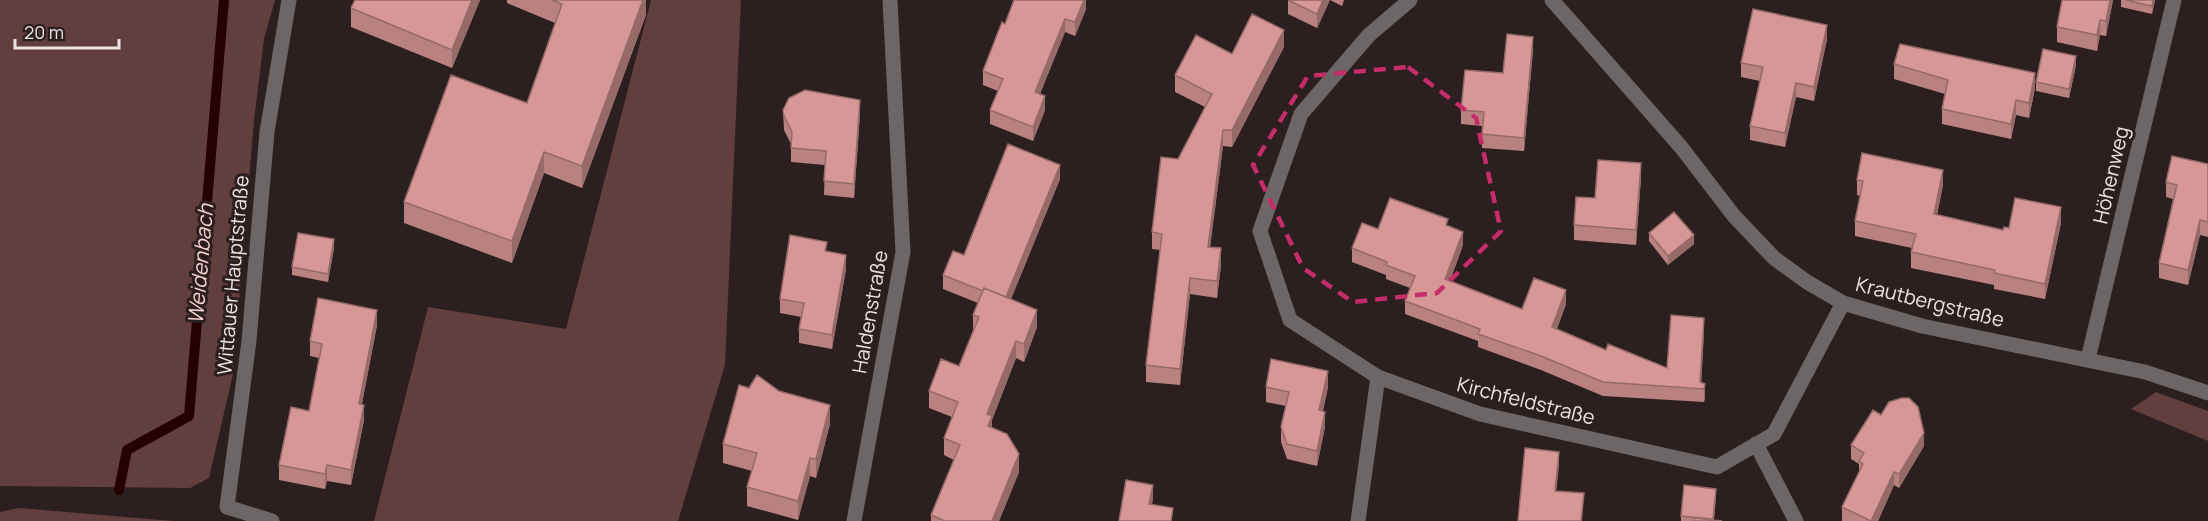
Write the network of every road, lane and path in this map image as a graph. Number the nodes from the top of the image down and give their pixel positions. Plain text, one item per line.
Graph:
1 (289, 0) edge
2 (890, 0) edge
3 (1410, 0) edge
4 (1552, 0) edge
5 (2174, 0) edge
6 (1843, 303) junction
7 (2088, 359) junction
8 (1378, 377) junction
9 (2208, 393) edge
10 (1756, 444) junction
11 (272, 521) edge
12 (854, 521) edge
13 (1358, 521) edge
14 (1796, 521) edge

1 - 11 street, Wittauer Hauptstraße
2 - 12 street, Haldenstraße
3 - 8 street, Kirchfeldstraße
4 - 6 street, Krautbergstraße
5 - 7 street, Höhenweg
6 - 7 street, Krautbergstraße
6 - 10 street, Kirchfeldstraße
7 - 9 street, Krautbergstraße
8 - 10 street, Kirchfeldstraße
8 - 13 street
10 - 14 street

